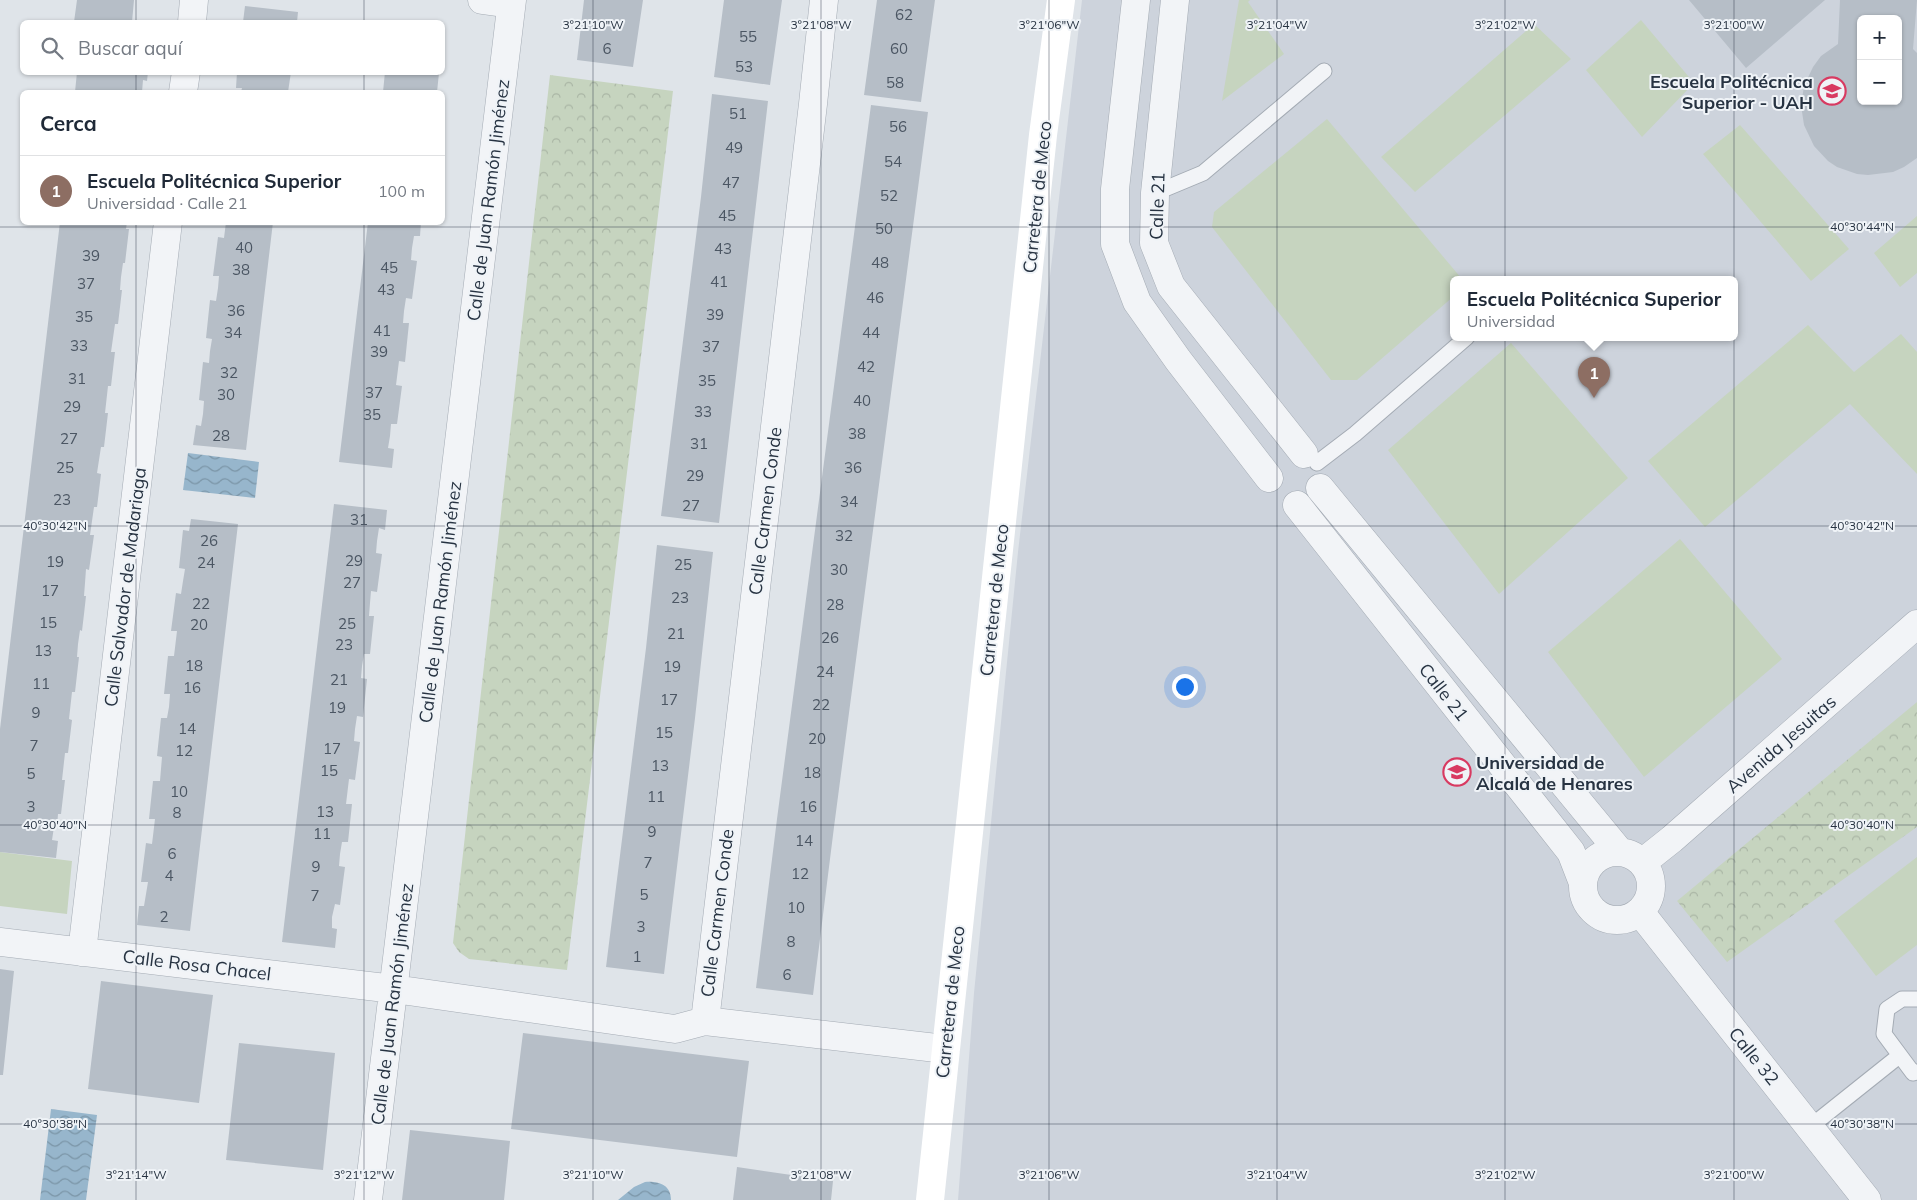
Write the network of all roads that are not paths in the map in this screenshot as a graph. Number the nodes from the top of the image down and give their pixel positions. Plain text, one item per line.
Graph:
1 (194, 0) edge
2 (482, 0) edge
3 (824, 0) edge
4 (1061, 0) edge
5 (1136, 0) edge
6 (1164, 0) edge
7 (1175, 0) edge
8 (511, 2) edge
9 (192, 20) edge
10 (1324, 71) dead end
11 (186, 75) edge
12 (184, 90) edge
13 (1155, 193) junction
14 (168, 225) edge
15 (1129, 283) junction
16 (1462, 341) edge
17 (1314, 468) junction
18 (1269, 478) junction
19 (1297, 505) junction
20 (1917, 624) edge
21 (1619, 851) junction
22 (1643, 862) junction
23 (1583, 883) junction
24 (1640, 912) junction
25 (0, 942) edge
26 (82, 952) junction
27 (394, 989) junction
28 (1917, 999) edge
29 (705, 1022) junction
30 (945, 1049) junction
31 (1899, 1056) junction
32 (1916, 1074) edge
33 (1810, 1127) junction
34 (368, 1200) edge
35 (930, 1200) edge
36 (1867, 1200) edge

1 - 9 street
2 - 8 street
3 - 29 street, Calle Carmen Conde
4 - 30 street, Carretera de Meco
5 - 15 street
6 - 15 street, Calle 21
7 - 13 street, Calle 21
8 - 27 street, Calle de Juan Ramón Jiménez
10 - 13 lane
11 - 12 street
13 - 17 street, Calle 21
14 - 26 street, Calle Salvador de Madariaga
15 - 18 street
16 - 17 lane
17 - 18 street
17 - 19 street
17 - 21 street, Calle 21
18 - 19 street
19 - 23 street, Calle 21
20 - 22 street, Avenida Jesuitas
21 - 22 street
21 - 23 street
22 - 24 street
23 - 24 street
24 - 33 street, Calle 32
25 - 26 street, Calle Rosa Chacel
26 - 27 street, Calle Rosa Chacel
27 - 29 street, Calle Carmen Conde
27 - 34 street, Calle de Juan Ramón Jiménez
28 - 31 lane
29 - 30 street, Calle Carmen Conde
30 - 35 street, Carretera de Meco
31 - 32 lane
31 - 33 lane
33 - 36 street, Calle 32

